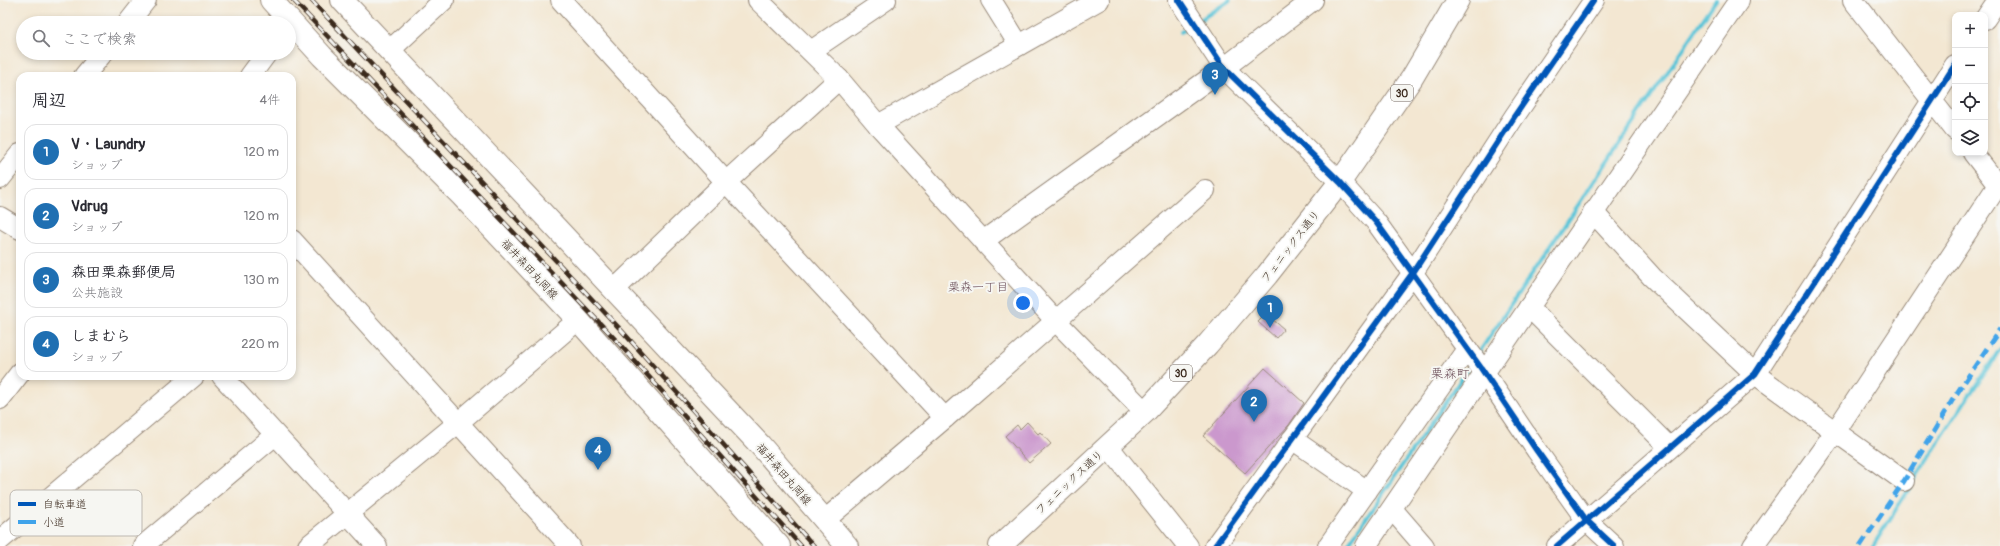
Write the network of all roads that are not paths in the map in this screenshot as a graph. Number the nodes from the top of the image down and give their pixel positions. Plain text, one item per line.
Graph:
1 (146, 0) edge
2 (271, 0) edge
3 (342, 0) edge
4 (444, 0) edge
5 (561, 0) edge
6 (758, 0) edge
7 (886, 0) edge
8 (990, 0) edge
9 (1099, 0) edge
10 (1179, 0) edge
11 (1313, 0) edge
12 (1458, 0) edge
13 (1594, 0) edge
14 (1739, 0) edge
15 (1853, 0) edge
16 (1998, 0) edge
17 (1988, 15) edge
18 (133, 16) edge
19 (285, 16) edge
20 (296, 28) edge
21 (1019, 44) junction
22 (389, 51) junction
23 (811, 51) junction
24 (97, 60) edge
25 (262, 60) edge
26 (1224, 68) junction
27 (1952, 70) edge
28 (87, 72) edge
29 (253, 72) edge
30 (839, 79) junction
31 (1932, 100) junction
32 (878, 125) junction
33 (1952, 126) edge
34 (1975, 156) edge
35 (16, 159) edge
36 (0, 179) edge
37 (726, 182) junction
38 (1340, 182) junction
39 (1999, 187) edge
40 (1205, 190) dead end
41 (1593, 212) junction
42 (0, 217) edge
43 (16, 226) edge
44 (983, 241) junction
45 (296, 244) edge
46 (1412, 274) junction
47 (614, 290) junction
48 (1529, 307) junction
49 (578, 320) junction
50 (1055, 320) junction
51 (1467, 349) junction
52 (1483, 371) junction
53 (1755, 374) junction
54 (16, 378) edge
55 (189, 380) edge
56 (226, 380) edge
57 (0, 399) edge
58 (1145, 412) junction
59 (945, 418) junction
60 (459, 422) junction
61 (1834, 432) junction
62 (275, 435) junction
63 (1292, 439) junction
64 (1108, 446) junction
65 (1669, 447) junction
66 (1904, 481) dead end
67 (59, 490) edge
68 (1367, 491) junction
69 (1392, 509) junction
70 (347, 513) junction
71 (825, 520) junction
72 (1586, 520) junction
73 (10, 532) edge
74 (0, 540) edge
75 (143, 546) edge
76 (308, 546) edge
77 (377, 546) edge
78 (570, 546) edge
79 (779, 546) edge
80 (847, 546) edge
81 (1000, 546) edge
82 (1188, 546) edge
83 (1215, 546) edge
84 (1328, 546) edge
85 (1366, 546) edge
86 (1424, 546) edge
87 (1557, 546) edge
88 (1614, 546) edge
89 (1753, 546) edge

1 - 18 street
2 - 19 main road, 福井森田丸岡線
3 - 22 main road, 福井森田丸岡線
4 - 22 street
5 - 37 street
6 - 23 street
7 - 23 street
8 - 21 street
9 - 21 street
10 - 26 street
11 - 26 street
12 - 38 main road, フェニックス通り / 30
13 - 46 street
14 - 41 street
15 - 31 street
16 - 17 street
20 - 49 main road, 福井森田丸岡線
21 - 32 street
22 - 47 main road, 福井森田丸岡線
23 - 30 street
24 - 28 street
25 - 29 street
26 - 38 street
26 - 44 street
27 - 31 street
30 - 32 street
30 - 37 street
31 - 33 street
31 - 53 street
32 - 44 street
34 - 39 street
35 - 36 street
37 - 47 street
37 - 59 street
38 - 46 street
38 - 58 main road, フェニックス通り / 30
39 - 61 street
40 - 50 street
41 - 48 street
41 - 53 street
42 - 43 street
44 - 50 street
45 - 60 street
46 - 51 street
46 - 63 street
47 - 71 main road, 福井森田丸岡線
48 - 52 street
48 - 65 street
49 - 60 street
49 - 79 main road, 福井森田丸岡線
50 - 58 street
50 - 59 street
51 - 52 street
51 - 68 street
52 - 69 street
52 - 72 street
53 - 61 street
53 - 65 street
54 - 57 street
55 - 67 street
56 - 62 street
58 - 64 main road, フェニックス通り / 30
59 - 71 street
60 - 70 street
60 - 78 street
61 - 66 street
61 - 89 street
62 - 70 street
62 - 75 street
63 - 68 street
63 - 83 street
64 - 81 main road, フェニックス通り / 30
64 - 82 street
65 - 72 street
68 - 84 street
69 - 85 street
69 - 86 street
70 - 76 street
70 - 77 street
71 - 80 main road, 福井森田丸岡線
72 - 87 street
72 - 88 street
73 - 74 street

